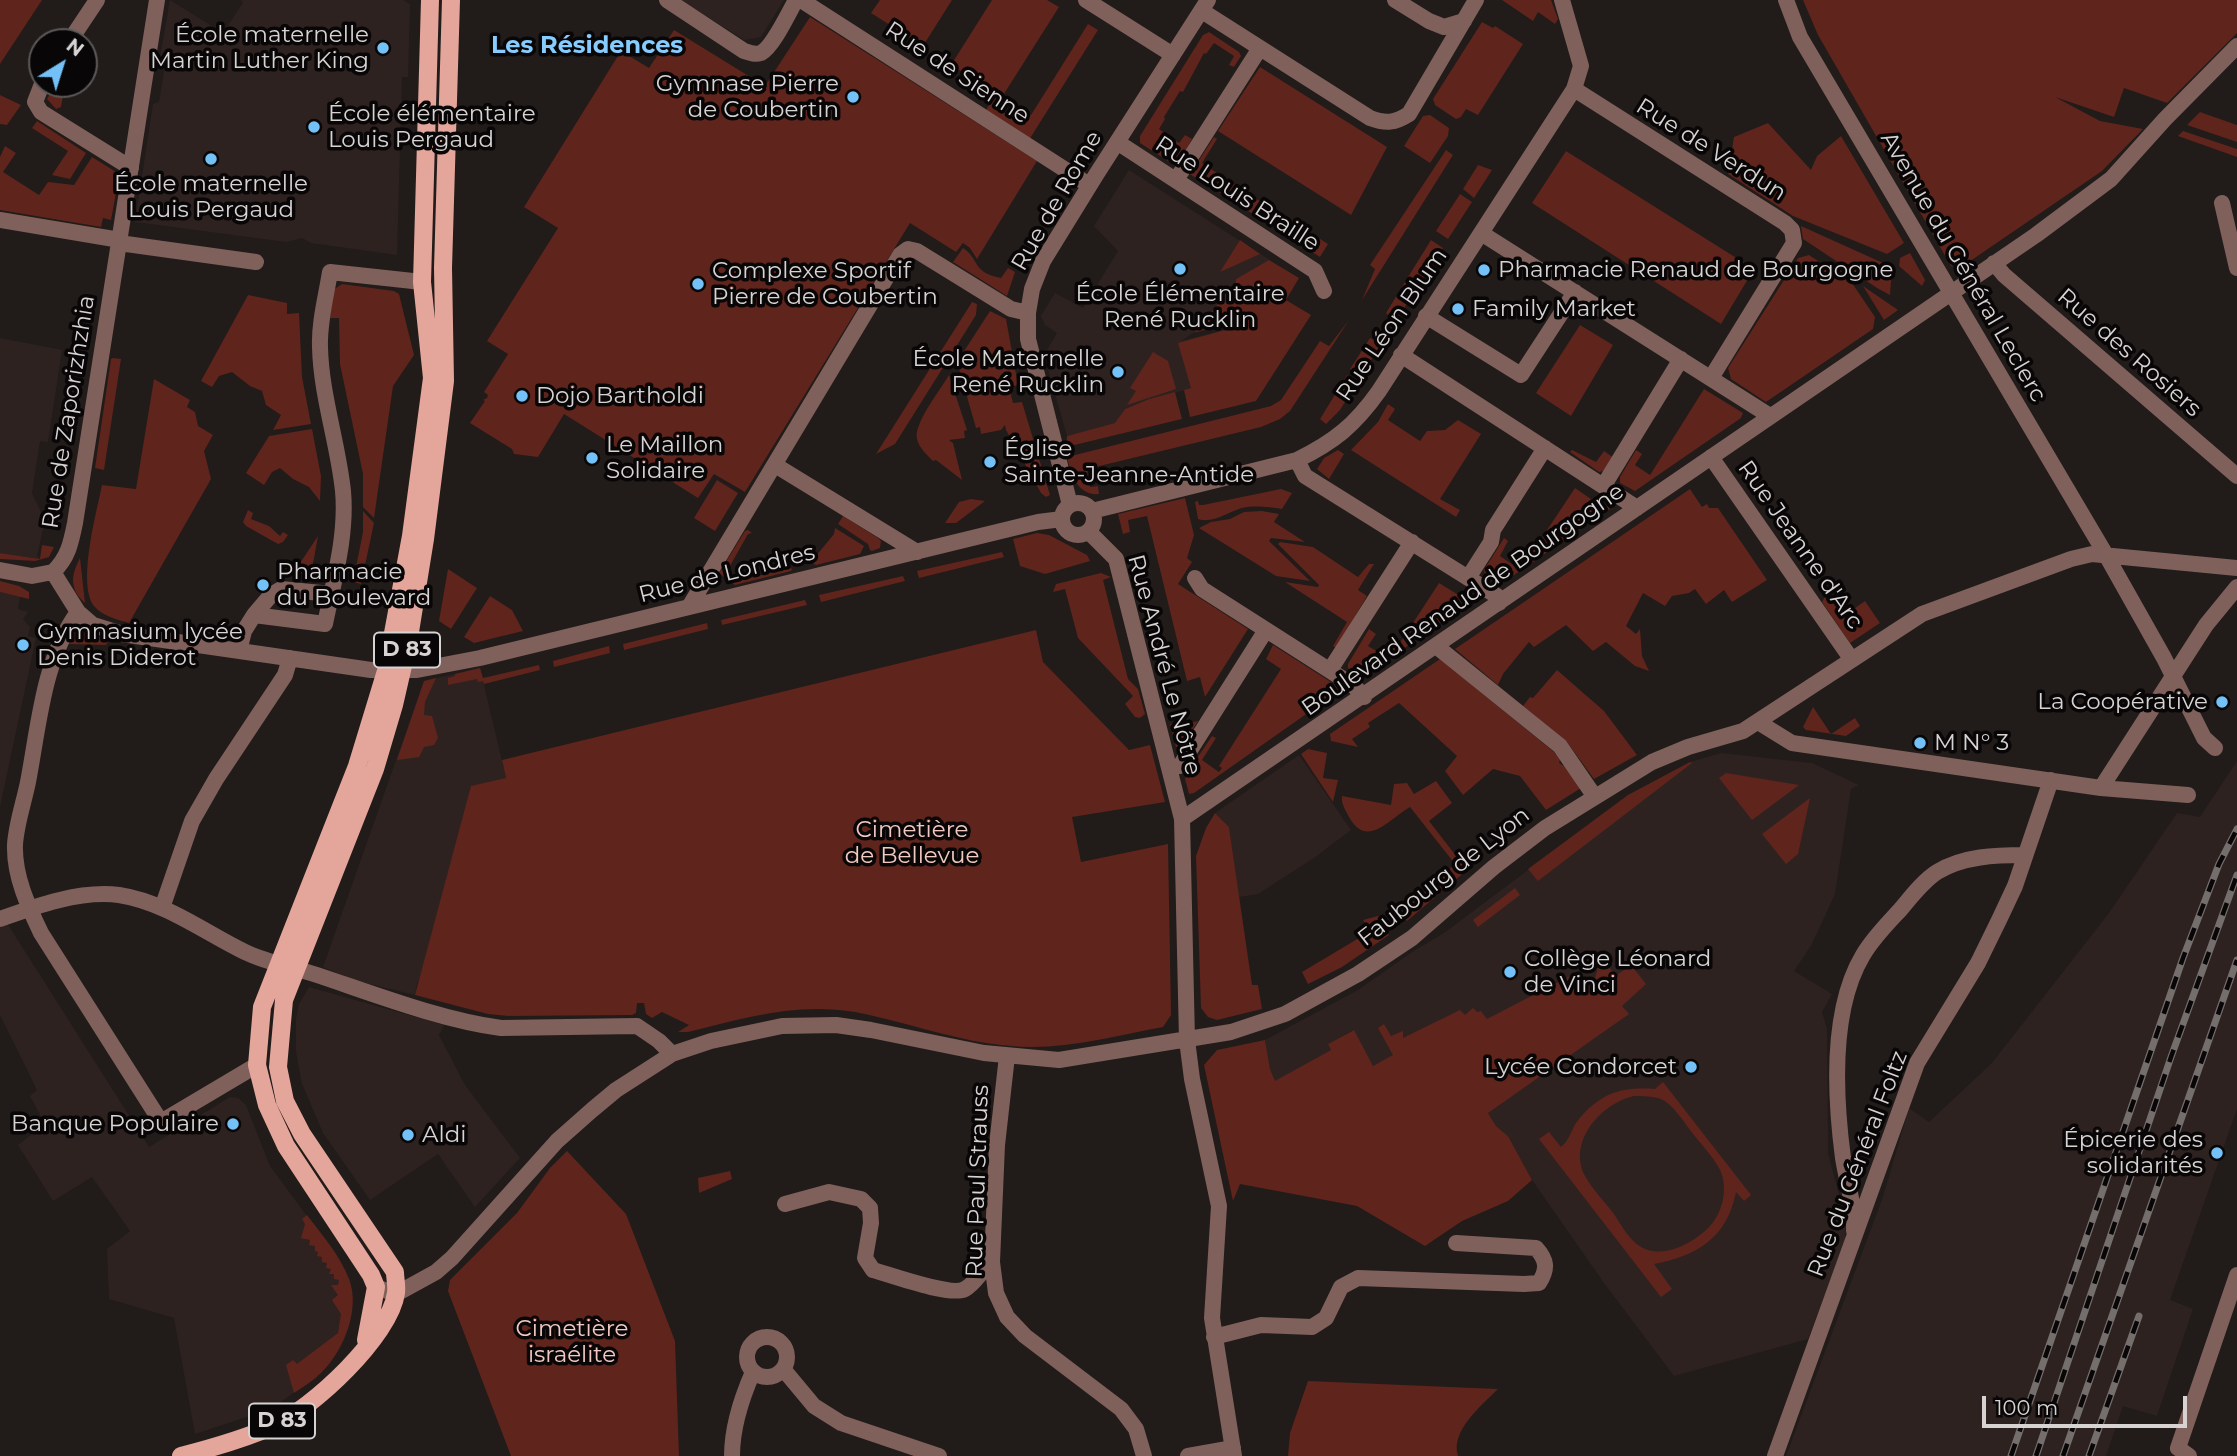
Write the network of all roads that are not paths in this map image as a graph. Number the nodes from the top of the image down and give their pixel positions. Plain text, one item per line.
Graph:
1 (97, 0) edge
2 (157, 0) edge
3 (430, 0) edge
4 (451, 0) edge
5 (667, 0) edge
6 (798, 0) edge
7 (1087, 0) edge
8 (1395, 0) edge
9 (1476, 0) edge
10 (1562, 0) edge
11 (1786, 0) edge
12 (1205, 5) edge
13 (1429, 21) junction
14 (1464, 21) junction
15 (78, 28) edge
16 (2237, 46) edge
17 (1259, 47) junction
18 (1173, 55) junction
19 (1441, 60) junction
20 (1574, 89) junction
21 (37, 98) edge
22 (1117, 142) junction
23 (131, 168) junction
24 (1176, 180) junction
25 (1089, 185) junction
26 (2222, 203) dead end
27 (0, 220) edge
28 (1481, 233) junction
29 (119, 241) junction
30 (256, 262) dead end
31 (1994, 263) junction
32 (2237, 268) edge
33 (422, 282) junction
34 (1324, 291) dead end
35 (1575, 292) junction
36 (1952, 292) junction
37 (1028, 313) junction
38 (1426, 316) junction
39 (1401, 355) junction
40 (1681, 359) junction
41 (1711, 378) junction
42 (1770, 416) junction
43 (1545, 448) junction
44 (1711, 457) junction
45 (1297, 460) junction
46 (775, 465) junction
47 (2237, 476) edge
48 (1604, 485) junction
49 (1637, 508) junction
50 (1092, 510) junction
51 (1066, 512) junction
52 (1088, 532) junction
53 (1412, 542) junction
54 (917, 552) junction
55 (2106, 555) junction
56 (2237, 568) edge
57 (0, 570) edge
58 (53, 572) junction
59 (1195, 578) dead end
60 (1468, 578) junction
61 (2237, 587) edge
62 (331, 594) junction
63 (1499, 603) junction
64 (689, 607) junction
65 (78, 612) junction
66 (254, 615) junction
67 (1266, 631) junction
68 (1436, 646) junction
69 (239, 651) junction
70 (290, 658) junction
71 (1852, 660) junction
72 (1330, 670) junction
73 (394, 671) junction
74 (2173, 677) junction
75 (1364, 697) junction
76 (1758, 722) junction
77 (2215, 748) dead end
78 (1169, 768) junction
79 (2051, 780) junction
80 (2101, 788) junction
81 (2188, 795) dead end
82 (1595, 797) junction
83 (1182, 819) junction
84 (2025, 855) junction
85 (163, 908) junction
86 (29, 909) junction
87 (0, 919) edge
88 (278, 964) junction
89 (297, 969) junction
90 (1186, 1040) junction
91 (672, 1054) junction
92 (1007, 1056) junction
93 (257, 1066) junction
94 (785, 1204) dead end
95 (1854, 1240) junction
96 (1456, 1243) dead end
97 (992, 1262) junction
98 (395, 1272) junction
99 (434, 1272) junction
100 (2237, 1275) edge
101 (376, 1287) junction
102 (396, 1294) junction
103 (1214, 1337) junction
104 (363, 1351) junction
105 (784, 1370) junction
106 (753, 1372) junction
107 (1233, 1452) edge
108 (2184, 1452) edge
109 (181, 1456) edge
110 (732, 1456) edge
111 (939, 1456) edge
112 (1144, 1456) edge
113 (1188, 1456) edge
114 (1775, 1456) edge

1 - 15 street
2 - 23 street, Rue de Zaporizhzhia
3 - 33 main road, D 83
4 - 73 main road, D 83
5 - 6 street
6 - 25 street, Rue de Sienne
7 - 18 street
8 - 13 street
9 - 14 street
10 - 20 street
11 - 36 street, Avenue du Général Leclerc
12 - 17 street
12 - 18 street, Rue de Rome
13 - 14 street
13 - 19 street
14 - 19 street
16 - 31 street, Boulevard Renaud de Bourgogne
17 - 19 street
17 - 24 street
18 - 22 street, Rue de Rome
20 - 28 street, Rue Léon Blum
20 - 41 street, Rue de Verdun
21 - 23 street
22 - 24 street, Rue Louis Braille
22 - 25 street, Rue de Rome
23 - 29 street, Rue de Zaporizhzhia
24 - 34 street, Rue Louis Braille
25 - 37 street, Rue de Rome
26 - 32 street
27 - 29 street
28 - 35 street
28 - 38 street, Rue Léon Blum
29 - 30 street
29 - 58 street, Rue de Zaporizhzhia
31 - 36 street, Boulevard Renaud de Bourgogne
31 - 47 street, Rue des Rosiers
33 - 62 street
33 - 73 main road, D 83
35 - 38 street
35 - 40 street
36 - 42 street, Boulevard Renaud de Bourgogne
36 - 55 street, Avenue du Général Leclerc
37 - 46 street
37 - 51 street, Rue de Rome
38 - 39 street, Rue Léon Blum
39 - 43 street
39 - 45 street, Rue Léon Blum
40 - 41 street
40 - 48 street
41 - 42 street
42 - 44 street, Boulevard Renaud de Bourgogne
43 - 48 street
43 - 60 street
44 - 49 street, Boulevard Renaud de Bourgogne
44 - 71 street, Rue Jeanne d'Arc
45 - 50 street, Rue Léon Blum
45 - 53 street
46 - 54 street
46 - 64 street
48 - 49 street
49 - 63 street, Boulevard Renaud de Bourgogne
50 - 51 street
50 - 52 street
51 - 52 street
51 - 54 street, Rue de Londres
52 - 78 street, Rue André Le Nôtre
53 - 60 street
53 - 72 street
54 - 64 street, Rue de Londres
55 - 56 street, Faubourg de Lyon
55 - 71 street, Faubourg de Lyon
55 - 74 street, Avenue du Général Leclerc
57 - 58 street
58 - 65 street
59 - 67 street
60 - 63 street
61 - 74 street
62 - 66 street
62 - 66 street
63 - 68 street, Boulevard Renaud de Bourgogne
64 - 73 street, Rue de Londres
65 - 69 street, Rue de Londres
65 - 86 street
66 - 69 street
67 - 72 street
67 - 78 street
68 - 75 street, Boulevard Renaud de Bourgogne
68 - 82 street
69 - 70 street, Rue de Londres
70 - 73 street, Rue de Londres
70 - 85 street
71 - 76 street, Faubourg de Lyon
72 - 75 street
73 - 88 main road, D 83
73 - 89 main road, D 83
74 - 77 street, Avenue du Général Leclerc
74 - 80 street
75 - 83 street, Boulevard Renaud de Bourgogne
76 - 79 street
76 - 82 street, Faubourg de Lyon
78 - 83 street, Rue André Le Nôtre
79 - 80 street
79 - 84 street, Rue du Général Foltz
80 - 81 street
82 - 90 street, Faubourg de Lyon
83 - 90 street
84 - 95 street, Rue du Général Foltz
84 - 95 street
85 - 86 street
85 - 88 street
86 - 87 street
86 - 93 street
88 - 89 street
88 - 93 main road, D 83
89 - 91 street
89 - 98 main road, D 83
90 - 92 street, Faubourg de Lyon
90 - 103 street
91 - 92 street, Faubourg de Lyon
91 - 99 street, Faubourg de Lyon
92 - 97 street, Rue Paul Strauss
93 - 101 main road, D 83
94 - 97 street
95 - 114 street, Rue du Général Foltz
96 - 103 street
97 - 112 street, Rue Paul Strauss
98 - 99 street
98 - 101 street
98 - 102 main road, D 83
99 - 102 street, Faubourg de Lyon
100 - 108 street
101 - 102 street
101 - 104 main road, D 83
102 - 104 main road, D 83
103 - 107 street
104 - 109 main road, D 83
105 - 106 street
105 - 106 street
105 - 111 street
106 - 110 street
107 - 113 street

